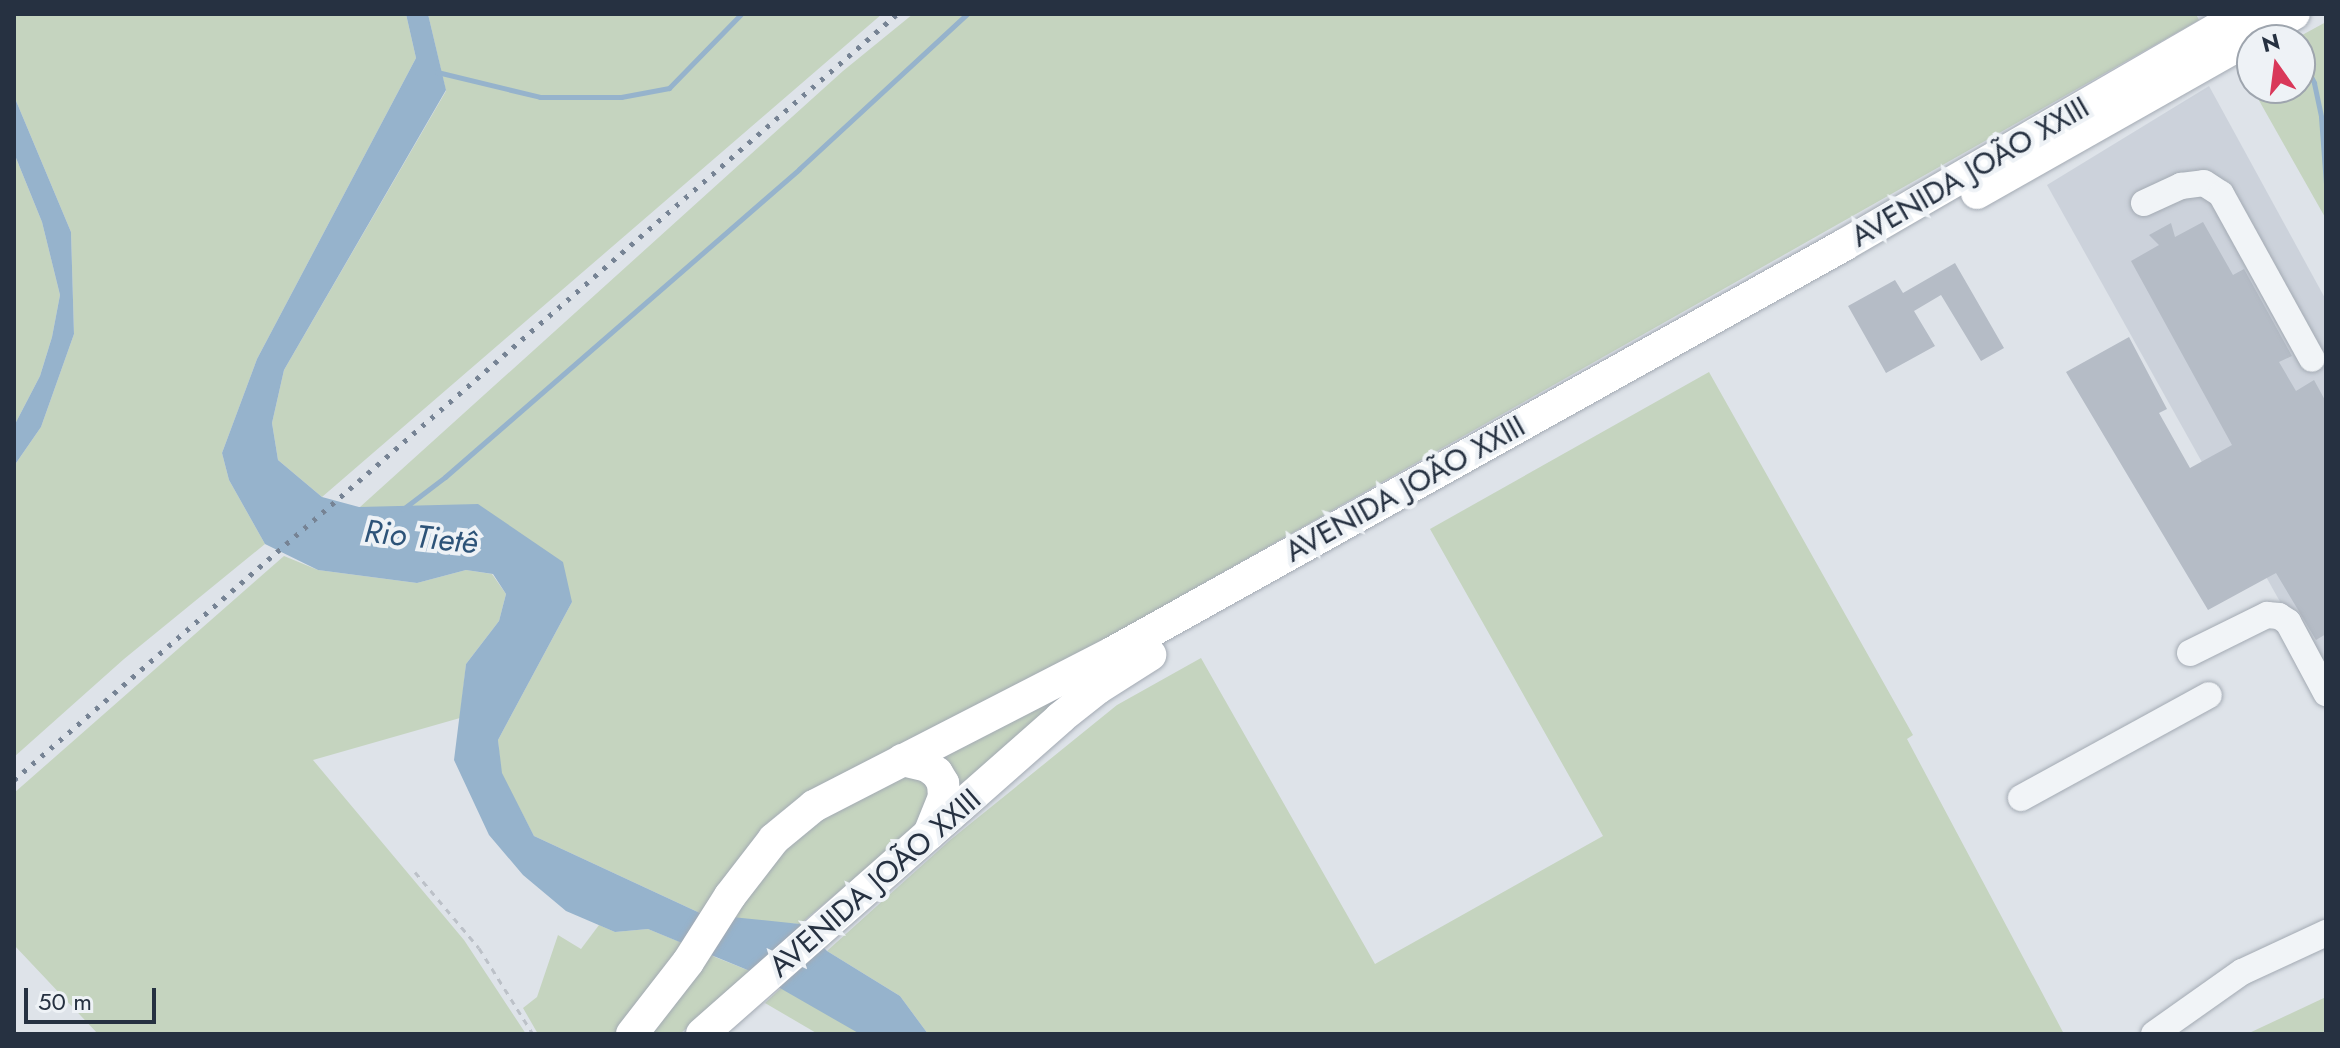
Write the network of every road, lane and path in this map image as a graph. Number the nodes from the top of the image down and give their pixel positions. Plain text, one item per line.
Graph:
1 (2243, 14) edge
2 (2294, 14) edge
3 (2144, 203) dead end
4 (2312, 359) dead end
5 (2190, 653) dead end
6 (2326, 693) edge
7 (2209, 695) dead end
8 (902, 760) junction
9 (2021, 798) dead end
10 (928, 837) junction
11 (415, 872) dead end
12 (2326, 933) edge
13 (533, 1034) edge
14 (632, 1034) edge
15 (702, 1034) edge
16 (2154, 1034) edge

1 - 8 main road, AVENIDA JOÃO XXIII
2 - 10 main road, AVENIDA JOÃO XXIII
3 - 4 lane
5 - 6 lane
7 - 9 lane
8 - 10 main road
8 - 14 main road, AVENIDA JOÃO XXIII
10 - 15 main road, AVENIDA JOÃO XXIII
11 - 13 path
12 - 16 lane

